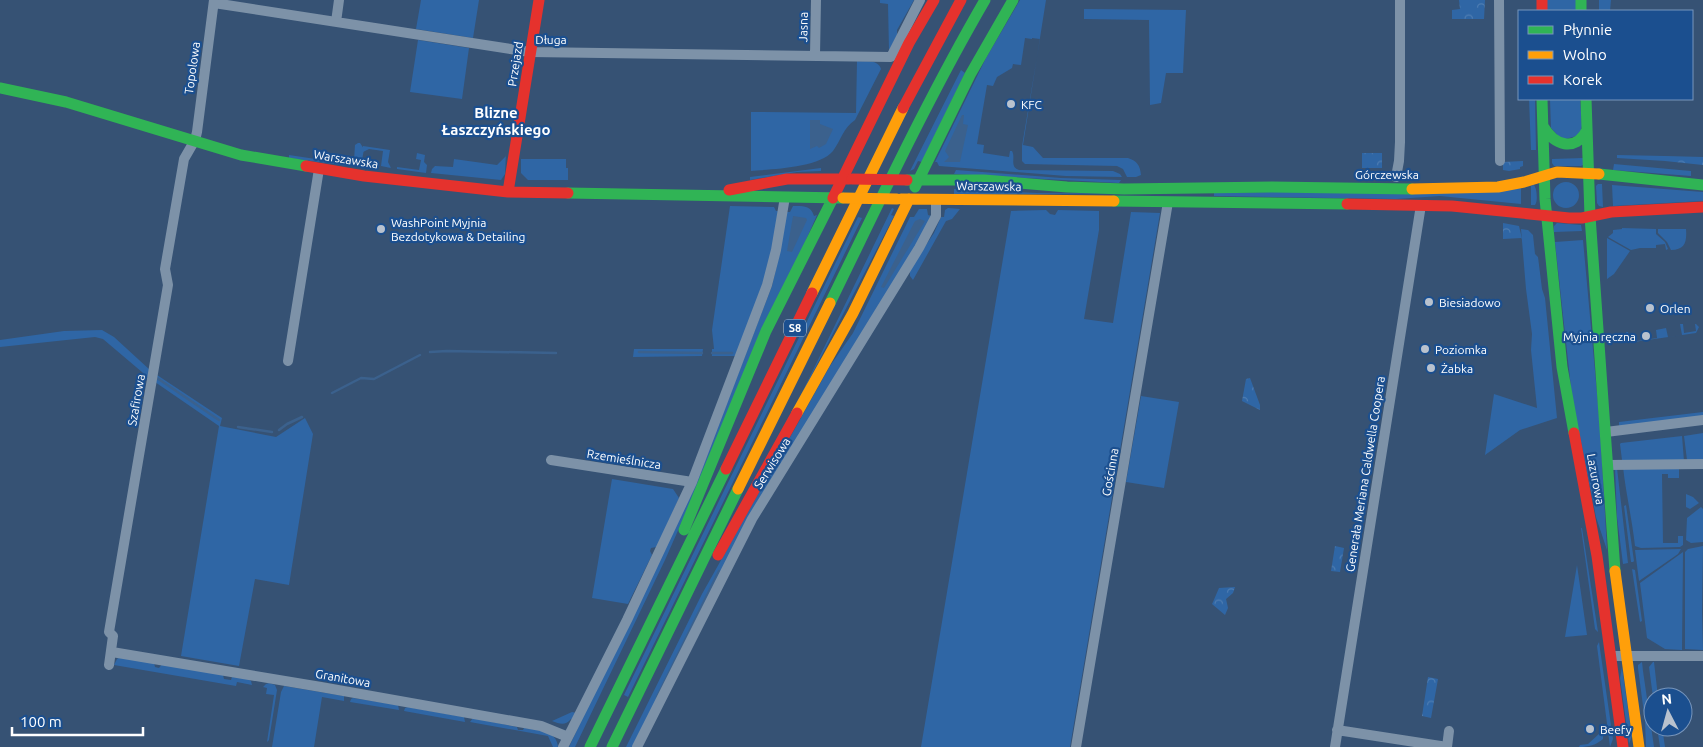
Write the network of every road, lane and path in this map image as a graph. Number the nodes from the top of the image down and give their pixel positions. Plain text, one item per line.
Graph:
1 (339, 0) edge
2 (539, 0) edge
3 (816, 0) edge
4 (920, 0) edge
5 (934, 0) edge
6 (961, 0) edge
7 (985, 0) edge
8 (1013, 0) edge
9 (1400, 0) edge
10 (1499, 0) edge
11 (214, 1) edge
12 (336, 22) junction
13 (530, 52) junction
14 (815, 55) junction
15 (0, 88) edge
16 (1542, 100) edge
17 (1586, 100) edge
18 (1543, 126) junction
19 (1587, 130) junction
20 (194, 140) junction
21 (1500, 161) dead end
22 (319, 169) junction
23 (1589, 173) junction
24 (1544, 176) junction
25 (1396, 177) dead end
26 (847, 179) junction
27 (913, 180) junction
28 (1703, 185) edge
29 (1230, 187) joint
30 (508, 192) junction
31 (697, 196) junction
32 (785, 197) junction
33 (838, 198) junction
34 (903, 199) junction
35 (936, 199) junction
36 (1168, 202) junction
37 (1422, 205) junction
38 (1703, 207) edge
39 (1590, 216) junction
40 (1547, 217) junction
41 (288, 360) dead end
42 (1703, 420) edge
43 (1606, 432) junction
44 (551, 460) dead end
45 (1703, 464) edge
46 (1608, 465) junction
47 (692, 482) junction
48 (660, 604) junction
49 (677, 615) junction
50 (112, 652) junction
51 (1611, 656) junction
52 (1627, 656) junction
53 (1703, 656) edge
54 (109, 665) dead end
55 (1337, 730) junction
56 (1449, 731) dead end
57 (568, 737) junction
58 (563, 747) edge
59 (590, 747) edge
60 (612, 747) edge
61 (638, 747) edge
62 (1076, 747) edge
63 (1335, 747) edge
64 (1447, 747) edge
65 (1623, 747) edge
66 (1639, 747) edge

1 - 12 street
2 - 13 main road, Przejazd
3 - 14 street, Jasna
4 - 14 street, Długa
5 - 26 main road
6 - 48 main road, S8
7 - 49 main road, S8
8 - 27 main road
9 - 25 street
10 - 21 street
11 - 12 street, Długa
11 - 20 street, Topolowa
12 - 13 street, Długa
13 - 14 street, Długa
13 - 30 main road, Przejazd
15 - 20 main road, Warszawska
16 - 18 main road
17 - 19 main road
18 - 19 main road
18 - 24 main road
19 - 23 main road
20 - 22 main road, Warszawska
20 - 50 street, Szafirowa
22 - 30 main road, Warszawska
22 - 41 street
23 - 24 main road, Górczewska
23 - 28 main road
23 - 39 main road, Lazurowa
24 - 29 main road, Górczewska
24 - 40 main road, Lazurowa
26 - 27 main road, Warszawska, bridge
26 - 31 main road, Warszawska
26 - 33 main road
27 - 29 main road, Warszawska
27 - 34 main road
30 - 31 main road, Warszawska
31 - 32 main road, Warszawska
32 - 33 main road, Warszawska
32 - 47 street
33 - 34 main road, Warszawska, bridge
33 - 48 main road
34 - 35 main road, Warszawska
34 - 49 main road
35 - 36 main road, Warszawska
35 - 61 street, Serwisowa
36 - 37 main road, Warszawska
36 - 62 street, Gościnna
37 - 40 main road
37 - 55 street, Generała Meriana Caldwella Coopera
38 - 39 main road
39 - 40 main road
39 - 43 main road, Lazurowa
40 - 51 main road, Lazurowa
42 - 43 street
43 - 46 main road, Lazurowa
44 - 47 street, Rzemieślnicza
45 - 46 street
46 - 52 main road, Lazurowa
47 - 57 street
48 - 59 main road, S8
49 - 60 main road, S8
50 - 54 street, Szafirowa
50 - 57 street, Granitowa
51 - 52 street
51 - 65 main road, Lazurowa
52 - 53 street
52 - 66 main road, Lazurowa
55 - 63 street, Generała Meriana Caldwella Coopera
55 - 64 street
56 - 64 street
57 - 58 street

